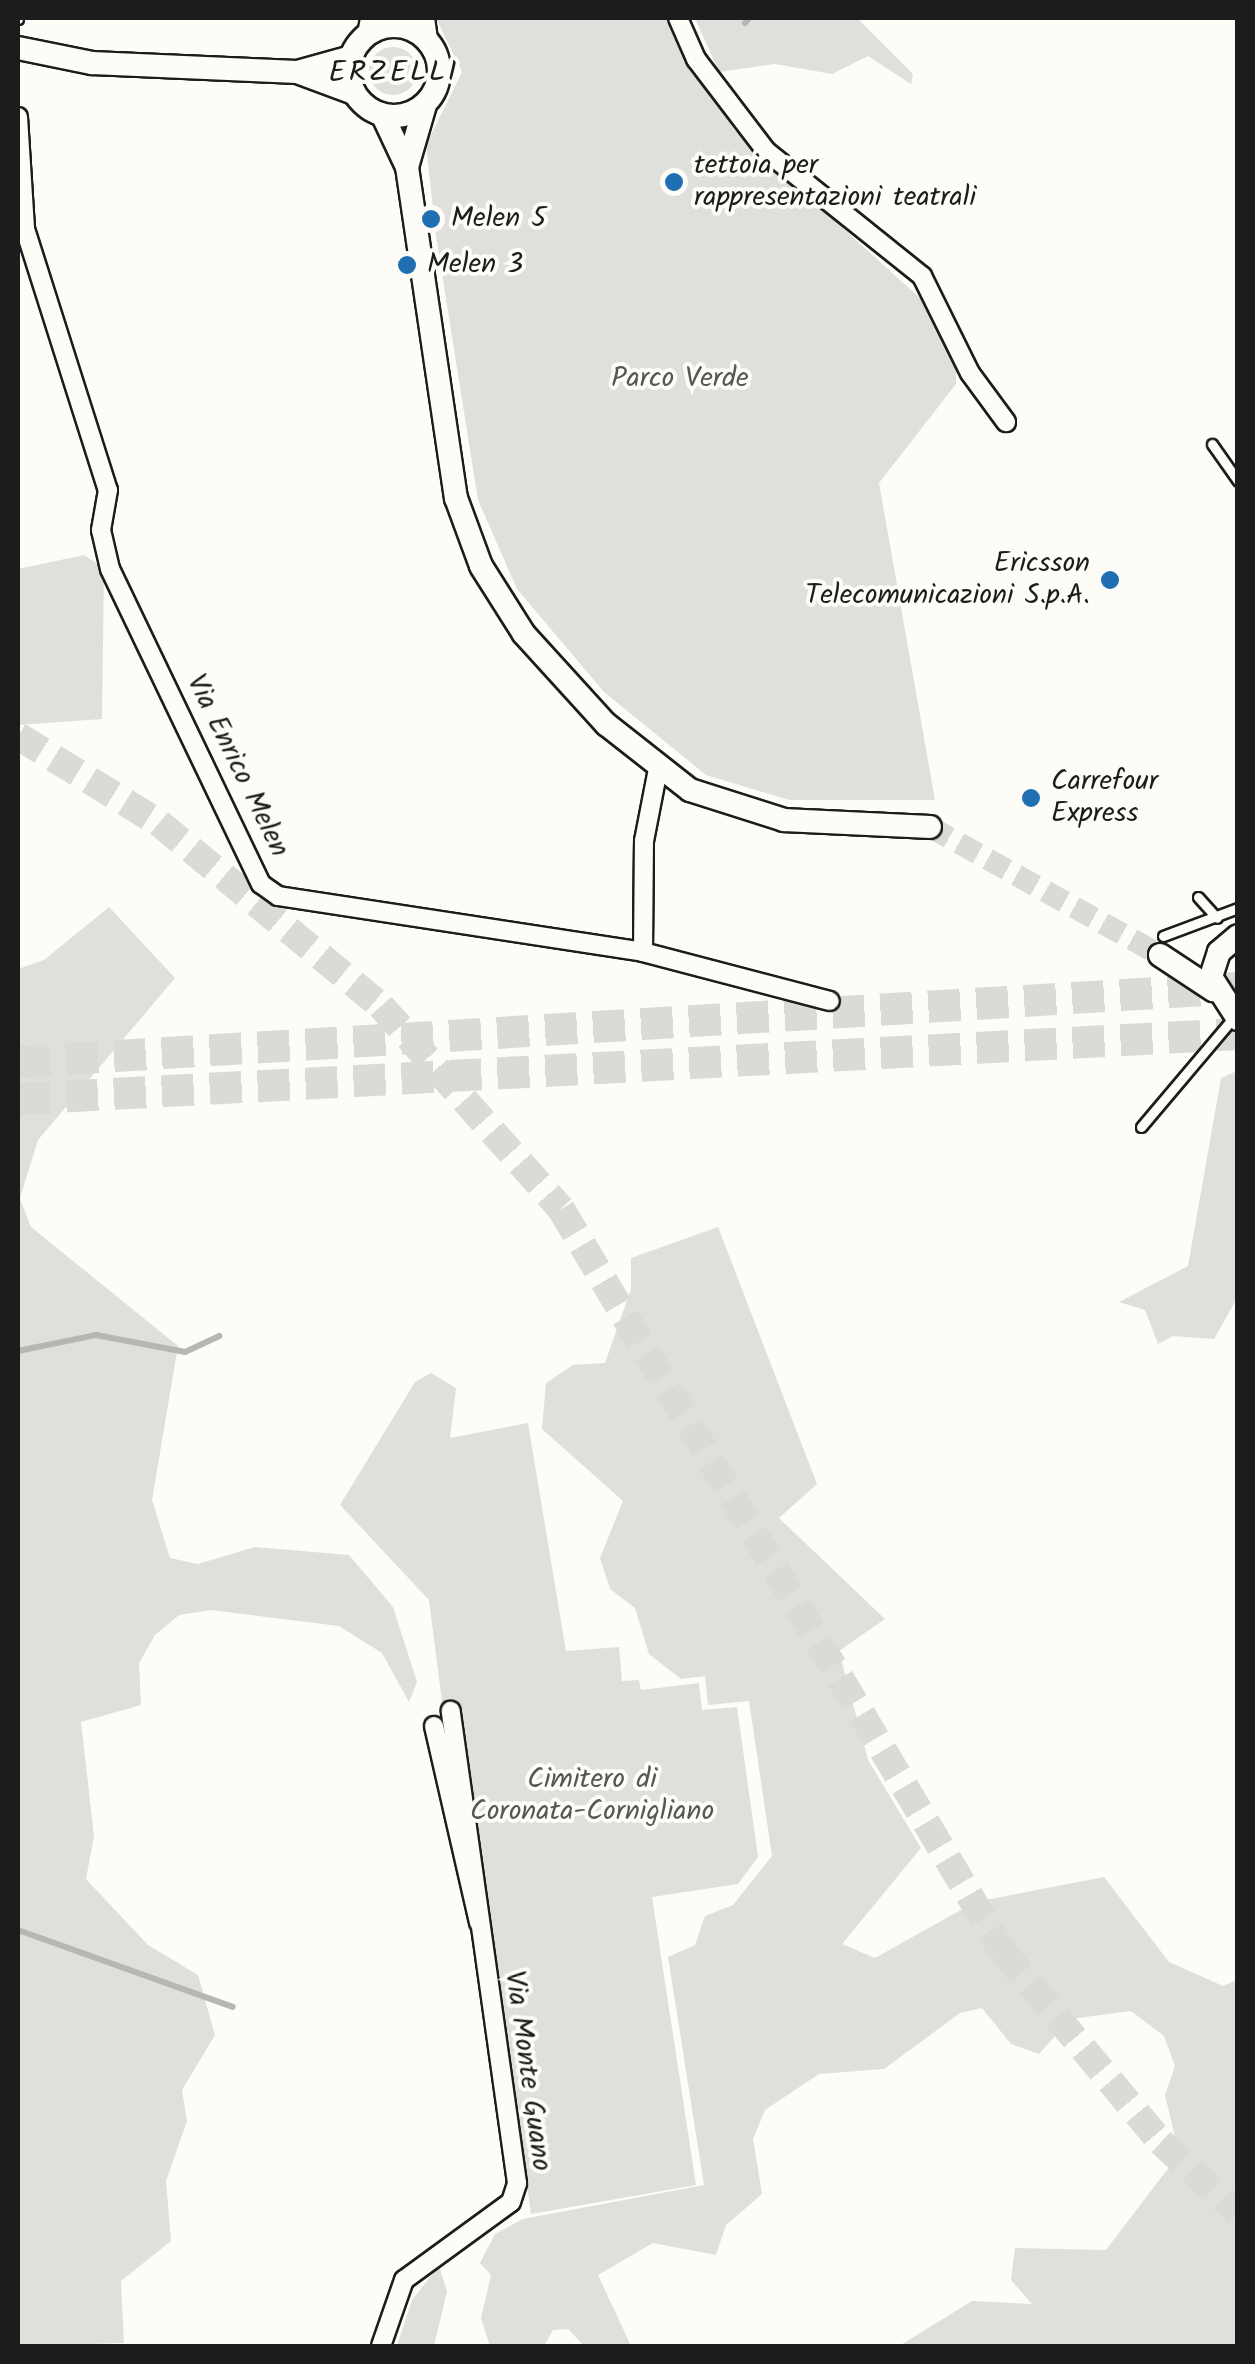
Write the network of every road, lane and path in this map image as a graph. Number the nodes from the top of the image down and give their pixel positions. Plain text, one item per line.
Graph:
1 (678, 18) edge
2 (398, 22) edge
3 (368, 26) edge
4 (426, 29) edge
5 (18, 37) edge
6 (28, 50) edge
7 (351, 57) junction
8 (297, 72) junction
9 (354, 92) junction
10 (425, 105) junction
11 (384, 116) junction
12 (18, 117) edge
13 (407, 167) junction
14 (1006, 422) dead end
15 (1212, 444) dead end
16 (1238, 481) edge
17 (658, 768) junction
18 (930, 827) tunnel mouth
19 (1198, 897) dead end
20 (1238, 908) edge
21 (1217, 918) junction
22 (1162, 936) dead end
23 (1228, 944) edge
24 (643, 952) junction
25 (1213, 990) junction
26 (830, 1001) dead end
27 (1236, 1018) edge
28 (1141, 1127) dead end
29 (451, 1710) dead end
30 (434, 1726) dead end
31 (479, 1924) junction
32 (381, 2346) edge

1 - 14 street
2 - 3 street
2 - 4 street
3 - 7 street
4 - 10 street
5 - 6 street
6 - 8 street
7 - 8 street
7 - 9 street
8 - 9 street
9 - 11 street
10 - 11 street
10 - 13 street
11 - 13 street
12 - 24 street, Via Enrico Melen
13 - 17 street
15 - 16 lane
17 - 18 street
17 - 24 street
19 - 21 lane
20 - 21 lane
21 - 22 lane
23 - 25 street
23 - 25 street
24 - 26 street, Via Enrico Melen
25 - 27 street
27 - 28 lane
29 - 31 street, Via Monte Guano
30 - 31 street, Via Monte Guano
31 - 32 street, Via Monte Guano

